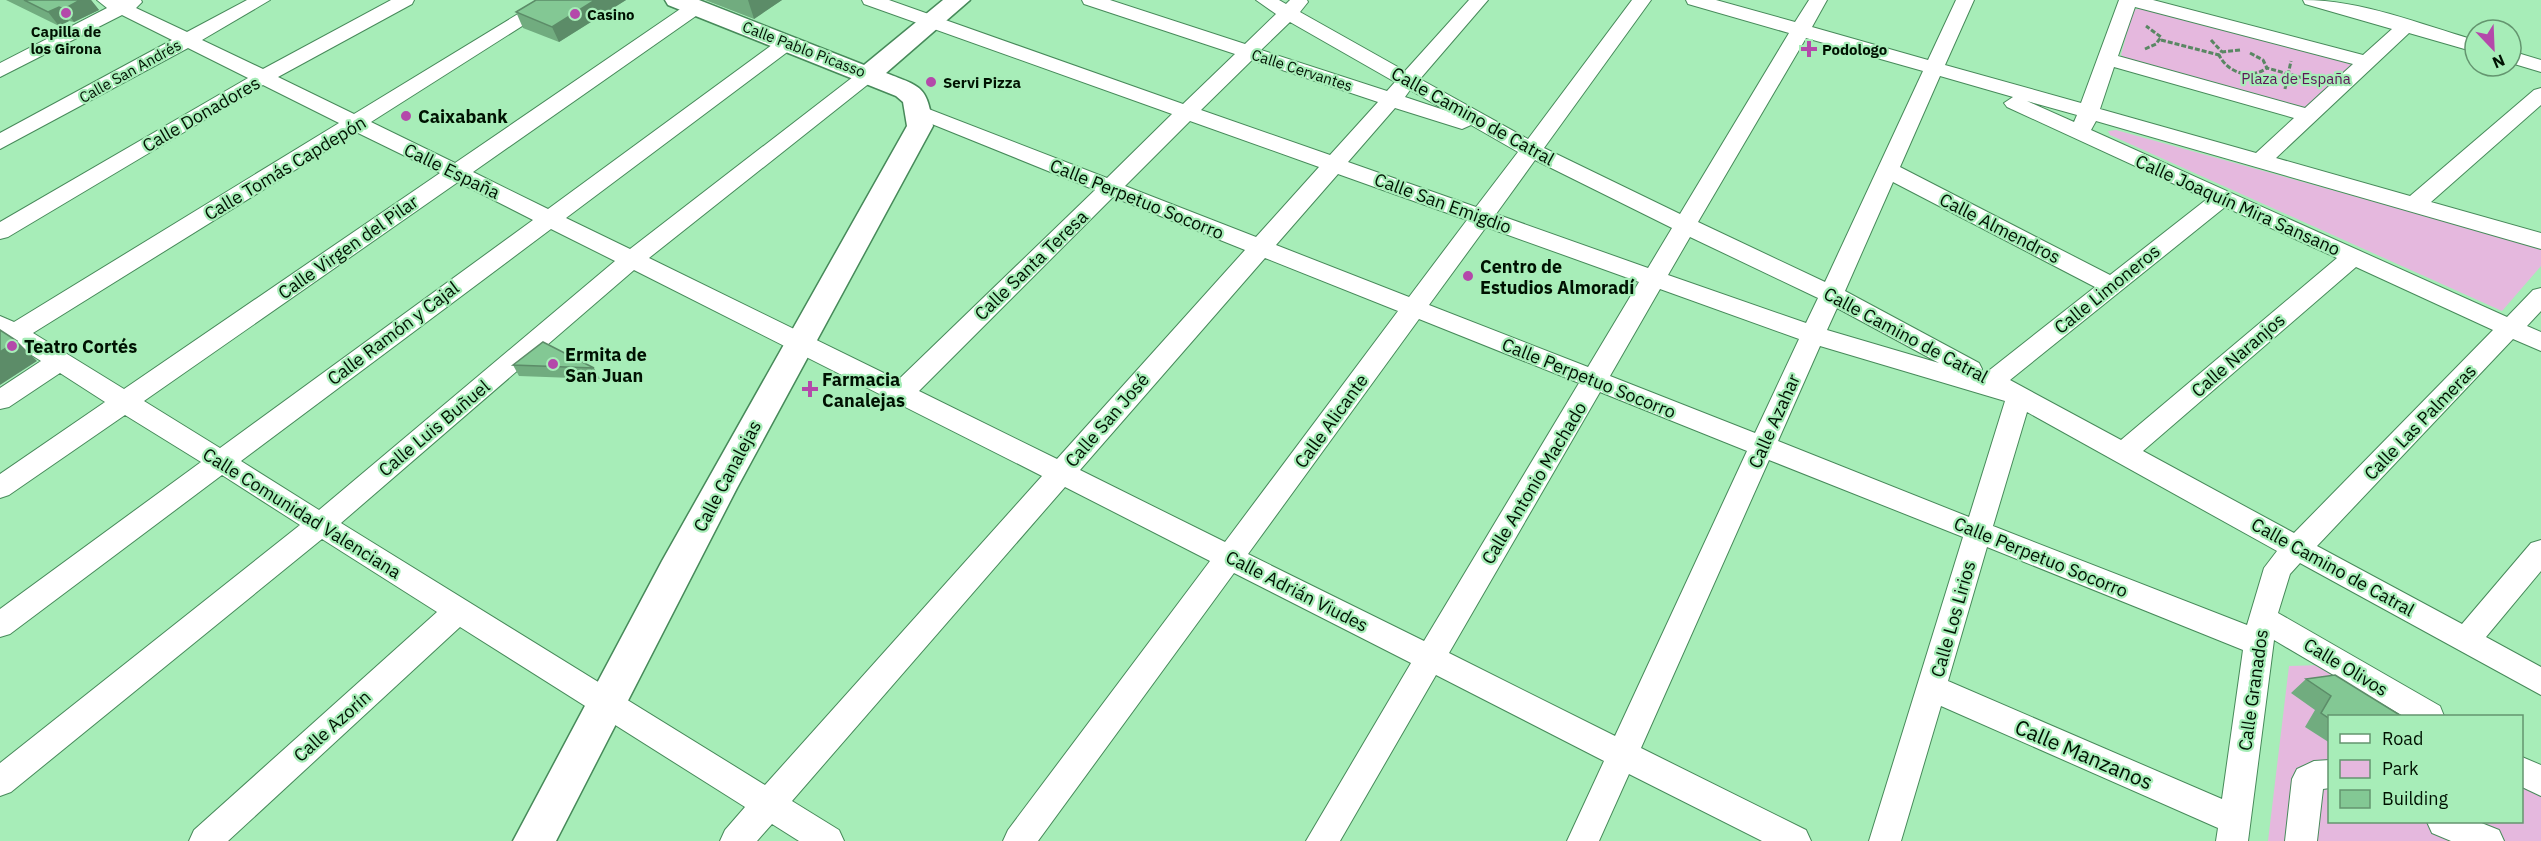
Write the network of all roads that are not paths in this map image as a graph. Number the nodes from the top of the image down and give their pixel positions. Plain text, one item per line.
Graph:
1 (261, 0) edge
2 (405, 0) edge
3 (554, 0) edge
4 (871, 0) edge
5 (958, 0) edge
6 (1091, 0) edge
7 (1265, 0) edge
8 (1479, 0) edge
9 (1642, 0) edge
10 (1695, 0) edge
11 (1818, 0) edge
12 (1965, 0) edge
13 (2130, 0) edge
14 (2312, 0) edge
15 (122, 3) edge
16 (686, 4) edge
17 (2335, 4) edge
18 (1295, 6) edge
19 (932, 22) junction
20 (2407, 25) junction
21 (1799, 31) junction
22 (188, 40) junction
23 (2463, 42) edge
24 (787, 43) junction
25 (1249, 52) junction
26 (2107, 59) junction
27 (2523, 61) edge
28 (2367, 62) junction
29 (2541, 66) edge
30 (1934, 67) junction
31 (0, 70) edge
32 (869, 74) junction
33 (263, 77) junction
34 (1408, 79) junction
35 (2541, 94) edge
36 (1391, 99) junction
37 (2089, 111) junction
38 (919, 112) junction
39 (1187, 112) junction
40 (2310, 116) junction
41 (357, 124) junction
42 (2081, 134) junction
43 (0, 142) edge
44 (1522, 145) junction
45 (2260, 161) junction
46 (1333, 164) junction
47 (1888, 170) junction
48 (456, 172) junction
49 (1110, 188) junction
50 (2222, 198) junction
51 (2414, 205) junction
52 (1481, 217) junction
53 (548, 218) junction
54 (1685, 225) junction
55 (0, 232) edge
56 (2541, 241) edge
57 (1260, 247) junction
58 (2352, 257) junction
59 (632, 260) junction
60 (1654, 278) junction
61 (2112, 286) junction
62 (1831, 294) junction
63 (2541, 296) edge
64 (1414, 308) junction
65 (7, 328) edge
66 (2511, 329) junction
67 (1813, 335) junction
68 (798, 341) junction
69 (2541, 342) edge
70 (59, 362) junction
71 (1594, 380) junction
72 (1992, 381) junction
73 (901, 393) junction
74 (2019, 396) junction
75 (0, 400) edge
76 (127, 401) junction
77 (1762, 447) junction
78 (2124, 453) junction
79 (219, 462) junction
80 (1060, 473) junction
81 (0, 488) edge
82 (320, 525) junction
83 (1978, 532) junction
84 (2297, 548) junction
85 (2541, 551) edge
86 (1230, 557) junction
87 (458, 611) junction
88 (0, 624) edge
89 (2261, 631) junction
90 (2466, 641) junction
91 (1430, 658) junction
92 (2541, 682) edge
93 (1932, 688) junction
94 (604, 703) junction
95 (2425, 715) edge
96 (1623, 754) junction
97 (2523, 772) edge
98 (2328, 774) edge
99 (0, 782) edge
100 (2541, 782) edge
101 (768, 804) junction
102 (2445, 823) edge
103 (2234, 830) edge
104 (205, 841) edge
105 (534, 841) edge
106 (736, 841) edge
107 (828, 841) edge
108 (1019, 841) edge
109 (1322, 841) edge
110 (1583, 841) edge
111 (1795, 841) edge
112 (1885, 841) edge
113 (2301, 841) edge
114 (2488, 841) edge

1 - 22 street, Calle San Andrés
2 - 33 street, Calle Donadores
3 - 41 street, Calle Tomás Capdepón
4 - 19 street, Calle San Emigdio
5 - 19 main road
6 - 25 street, Calle Cervantes
7 - 18 street, Calle Camino de Catral
8 - 34 street, Calle San José
9 - 44 street, Calle Alicante
10 - 21 street
11 - 21 street, Calle Antonio Machado
12 - 30 street, Calle Azahar
13 - 26 street
13 - 28 street
14 - 17 street
15 - 22 street, Calle España
15 - 31 street
16 - 24 main road, Calle Pablo Picasso
16 - 48 street, Calle Virgen del Pilar
17 - 20 street
18 - 25 street, Calle Santa Teresa
18 - 34 street, Calle Camino de Catral
19 - 32 main road
19 - 39 street, Calle San Emigdio
20 - 23 street
20 - 28 street
21 - 30 street
21 - 54 street, Calle Antonio Machado
22 - 33 street, Calle España
22 - 43 street, Calle San Andrés
24 - 32 main road, Calle Pablo Picasso
24 - 53 street, Calle Ramón y Cajal
25 - 36 street, Calle Cervantes
25 - 39 street, Calle Santa Teresa
26 - 37 street
26 - 40 street
27 - 29 street
28 - 40 street
30 - 37 street
30 - 42 street, Calle Joaquín Mira Sansano
30 - 47 street, Calle Azahar
32 - 38 main road, Calle Pablo Picasso
32 - 59 street, Calle Luis Buñuel
33 - 41 street, Calle España
33 - 55 street, Calle Donadores
34 - 36 street, Calle San José
34 - 44 street, Calle Camino de Catral
35 - 51 street
36 - 44 street, Calle Cervantes
36 - 46 street, Calle San José
37 - 42 street
37 - 45 street
38 - 49 street, Calle Perpetuo Socorro
38 - 68 main road, Calle Canalejas
39 - 46 street, Calle San Emigdio
39 - 49 street, Calle Santa Teresa
40 - 45 street
41 - 48 street, Calle España
41 - 65 street, Calle Tomás Capdepón
42 - 50 street, Calle Joaquín Mira Sansano
44 - 52 street, Calle Alicante
44 - 54 street, Calle Camino de Catral
45 - 51 street
46 - 52 street, Calle San Emigdio
46 - 57 street, Calle San José
47 - 61 street, Calle Almendros
47 - 62 street, Calle Azahar
48 - 53 street, Calle España
48 - 76 street, Calle Virgen del Pilar
49 - 57 street, Calle Perpetuo Socorro
49 - 73 street, Calle Santa Teresa
50 - 58 street, Calle Joaquín Mira Sansano
50 - 61 street, Calle Limoneros
51 - 56 street
52 - 60 street, Calle San Emigdio
52 - 64 street, Calle Alicante
53 - 59 street, Calle España
53 - 79 street, Calle Ramón y Cajal
54 - 60 street, Calle Antonio Machado
54 - 62 street, Calle Camino de Catral
57 - 64 street, Calle Perpetuo Socorro
57 - 80 street, Calle San José
58 - 66 street, Calle Joaquín Mira Sansano
58 - 78 street, Calle Naranjos
59 - 68 street, Calle España
59 - 82 street, Calle Luis Buñuel
60 - 67 street, Calle San Emigdio
60 - 71 street, Calle Antonio Machado
61 - 72 street, Calle Limoneros
62 - 67 street, Calle Azahar
62 - 72 street, Calle Camino de Catral
63 - 66 street, Calle Las Palmeras
64 - 71 street, Calle Perpetuo Socorro
64 - 86 street, Calle Alicante
65 - 70 street, Calle Comunidad Valenciana
66 - 69 street, Calle Joaquín Mira Sansano
66 - 84 street, Calle Las Palmeras
67 - 74 street, Calle San Emigdio
67 - 77 street, Calle Azahar
68 - 73 street, Calle Adrián Viudes
68 - 94 main road, Calle Canalejas
70 - 75 street
70 - 76 street, Calle Comunidad Valenciana
71 - 77 street, Calle Perpetuo Socorro
71 - 91 street, Calle Antonio Machado
72 - 74 street, Calle Camino de Catral
73 - 80 street, Calle Adrián Viudes
74 - 78 street, Calle Camino de Catral
74 - 83 street, Calle Los Lirios
76 - 79 street, Calle Comunidad Valenciana
76 - 81 street, Calle Virgen del Pilar
77 - 83 street, Calle Perpetuo Socorro
77 - 96 street, Calle Azahar
78 - 84 street, Calle Camino de Catral
79 - 82 street, Calle Comunidad Valenciana
79 - 88 street, Calle Ramón y Cajal
80 - 86 street, Calle Adrián Viudes
80 - 101 street, Calle San José
82 - 87 street, Calle Comunidad Valenciana
82 - 99 street, Calle Luis Buñuel
83 - 89 street, Calle Perpetuo Socorro
83 - 93 street, Calle Los Lirios
84 - 89 street, Calle Granados
84 - 90 street, Calle Camino de Catral
85 - 90 street
86 - 91 street, Calle Adrián Viudes
86 - 108 street, Calle Alicante
87 - 94 street, Calle Comunidad Valenciana
87 - 104 street, Calle Azorín
89 - 95 street, Calle Olivos
89 - 103 street, Calle Granados
90 - 92 street, Calle Camino de Catral
91 - 96 street, Calle Adrián Viudes
91 - 109 street, Calle Antonio Machado
93 - 103 street, Calle Manzanos
93 - 112 street, Calle Los Lirios
94 - 101 street, Calle Comunidad Valenciana
94 - 105 main road, Calle Canalejas
96 - 110 street, Calle Azahar
96 - 111 street, Calle Adrián Viudes
97 - 100 street
98 - 113 street
101 - 106 street, Calle San José
101 - 107 street, Calle Comunidad Valenciana
102 - 114 street

